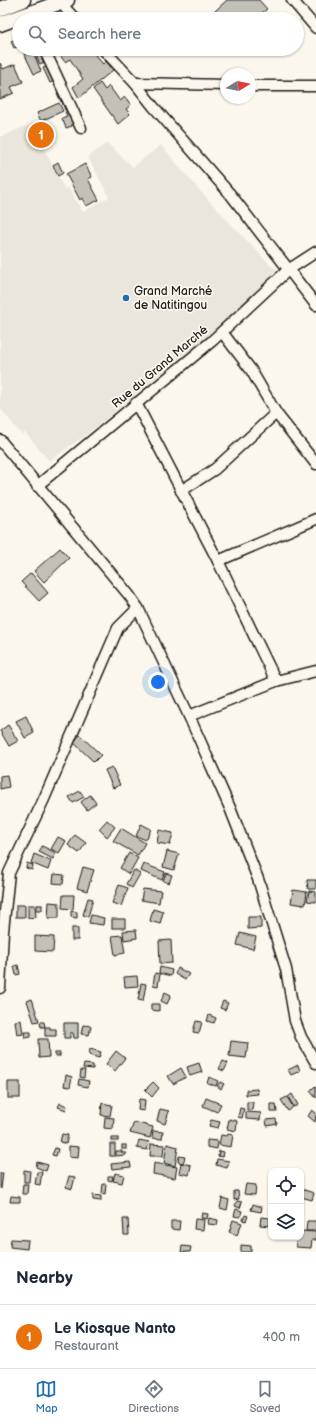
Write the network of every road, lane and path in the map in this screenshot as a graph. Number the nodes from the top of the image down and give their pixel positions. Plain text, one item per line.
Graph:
1 (22, 0) edge
2 (292, 0) edge
3 (61, 1) edge
4 (0, 9) edge
5 (27, 12) edge
6 (38, 12) edge
7 (70, 12) edge
8 (302, 12) edge
9 (304, 14) edge
10 (12, 21) edge
11 (0, 24) edge
12 (316, 28) edge
13 (47, 56) edge
14 (110, 56) edge
15 (136, 83) junction
16 (220, 85) edge
17 (256, 86) edge
18 (316, 86) edge
19 (81, 128) dead end
20 (316, 252) edge
21 (288, 270) junction
22 (316, 305) edge
23 (222, 332) junction
24 (136, 403) junction
25 (276, 413) junction
26 (0, 440) edge
27 (316, 464) edge
28 (37, 486) junction
29 (182, 491) junction
30 (316, 519) edge
31 (218, 561) junction
32 (138, 608) junction
33 (316, 670) edge
34 (276, 681) junction
35 (189, 716) junction
36 (4, 873) edge
37 (0, 988) edge
38 (316, 1063) edge

1 - 4 highway
1 - 5 street
2 - 8 street
3 - 6 highway
3 - 7 street
9 - 12 street
10 - 11 highway
13 - 19 street
14 - 15 street
15 - 16 street
15 - 21 street
17 - 18 street
20 - 21 street, Rue du Grand Marché
21 - 22 street
21 - 23 street, Rue du Grand Marché
23 - 24 street, Rue du Grand Marché
23 - 25 street
24 - 28 street, Rue du Grand Marché
24 - 29 street
25 - 27 street
25 - 29 street
26 - 28 street
28 - 32 street
29 - 31 street
30 - 31 street
31 - 34 street
32 - 35 street
32 - 36 street
33 - 34 street
34 - 35 street
35 - 38 street
36 - 37 street

